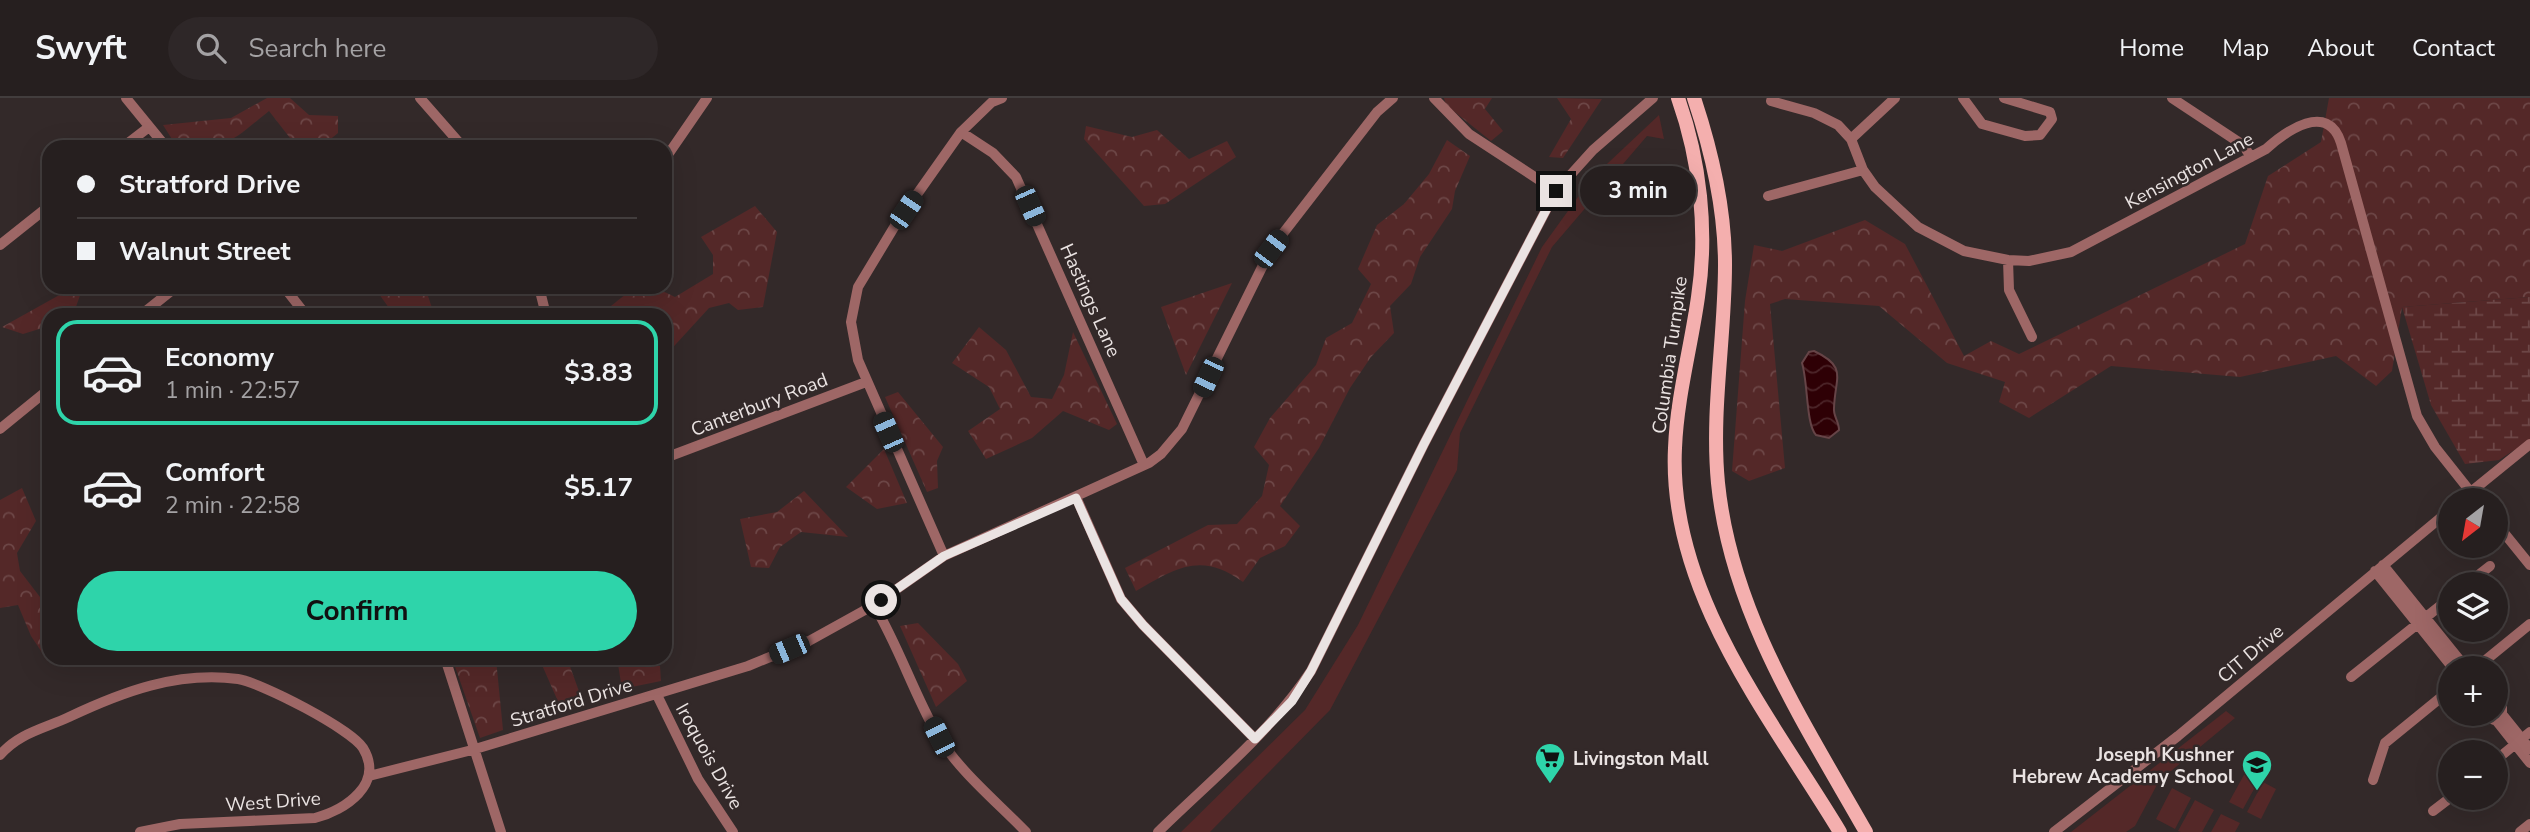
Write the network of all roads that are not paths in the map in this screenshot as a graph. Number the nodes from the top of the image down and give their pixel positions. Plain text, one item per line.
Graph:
1 (126, 98) edge
2 (707, 98) edge
3 (1002, 98) edge
4 (1393, 98) edge
5 (1434, 98) edge
6 (1653, 98) edge
7 (1678, 98) edge
8 (1695, 98) edge
9 (1895, 98) edge
10 (1963, 98) edge
11 (2004, 98) edge
12 (2172, 98) edge
13 (1771, 99) edge
14 (427, 101) edge
15 (149, 127) junction
16 (961, 132) junction
17 (1850, 139) junction
18 (132, 140) edge
19 (160, 140) edge
20 (458, 140) edge
21 (672, 149) edge
22 (2252, 157) junction
23 (1863, 170) junction
24 (1556, 191) junction
25 (1768, 196) dead end
26 (42, 212) edge
27 (0, 245) edge
28 (2008, 260) junction
29 (167, 294) edge
30 (290, 294) edge
31 (150, 308) edge
32 (300, 308) edge
33 (2032, 337) dead end
34 (866, 382) junction
35 (42, 395) edge
36 (0, 429) edge
37 (2530, 444) edge
38 (672, 455) edge
39 (1144, 465) junction
40 (2467, 488) edge
41 (2484, 488) edge
42 (1076, 498) junction
43 (2438, 520) edge
44 (2508, 538) edge
45 (944, 556) junction
46 (2530, 565) edge
47 (2490, 566) dead end
48 (2379, 568) junction
49 (2482, 572) edge
50 (874, 605) junction
51 (2438, 608) edge
52 (2422, 621) junction
53 (2530, 625) edge
54 (2445, 656) edge
55 (2455, 656) edge
56 (2491, 656) edge
57 (447, 665) edge
58 (2351, 677) dead end
59 (657, 695) junction
60 (2438, 700) edge
61 (2508, 725) edge
62 (2522, 738) edge
63 (1255, 739) junction
64 (2530, 749) edge
65 (472, 750) junction
66 (2508, 750) edge
67 (0, 755) edge
68 (2530, 763) edge
69 (369, 776) junction
70 (2372, 780) dead end
71 (2438, 807) edge
72 (2433, 811) dead end
73 (2530, 824) edge
74 (140, 832) edge
75 (501, 832) edge
76 (733, 832) edge
77 (1026, 832) edge
78 (1158, 832) edge
79 (1840, 832) edge
80 (1866, 832) edge
81 (2056, 832) edge
82 (2520, 832) edge

1 - 15 street
2 - 21 street
3 - 16 street
4 - 39 street, Stratford Drive
5 - 24 street
6 - 24 street
7 - 79 main road, Columbia Turnpike
8 - 80 main road
9 - 17 street
10 - 11 street
12 - 22 street
13 - 17 street, Kensington Lane
14 - 20 street
15 - 18 street
15 - 19 street
16 - 34 street
16 - 39 street, Hastings Lane
17 - 23 street, Kensington Lane
22 - 28 street, Kensington Lane
22 - 40 street, Kensington Lane
23 - 25 street
23 - 28 street, Kensington Lane
24 - 63 street
26 - 27 street
28 - 33 street
29 - 31 street
30 - 32 street
34 - 38 street, Canterbury Road
34 - 45 street
35 - 36 street
37 - 41 street
39 - 42 street, Stratford Drive
42 - 45 street, Stratford Drive
42 - 63 street
43 - 48 street, CIT Drive
44 - 46 street
45 - 50 street, Stratford Drive
47 - 49 street
48 - 52 street
48 - 81 street, CIT Drive
50 - 59 street, Stratford Drive
50 - 77 street
51 - 52 street
52 - 54 street
52 - 55 street
52 - 58 street
53 - 56 street
57 - 65 street
59 - 65 street, Stratford Drive
59 - 76 street, Iroquois Drive
60 - 70 street
61 - 62 street
62 - 64 street
62 - 66 street
62 - 68 street
63 - 78 street
65 - 69 street
65 - 75 street
67 - 69 street
69 - 74 street, West Drive
71 - 72 street
73 - 82 street

